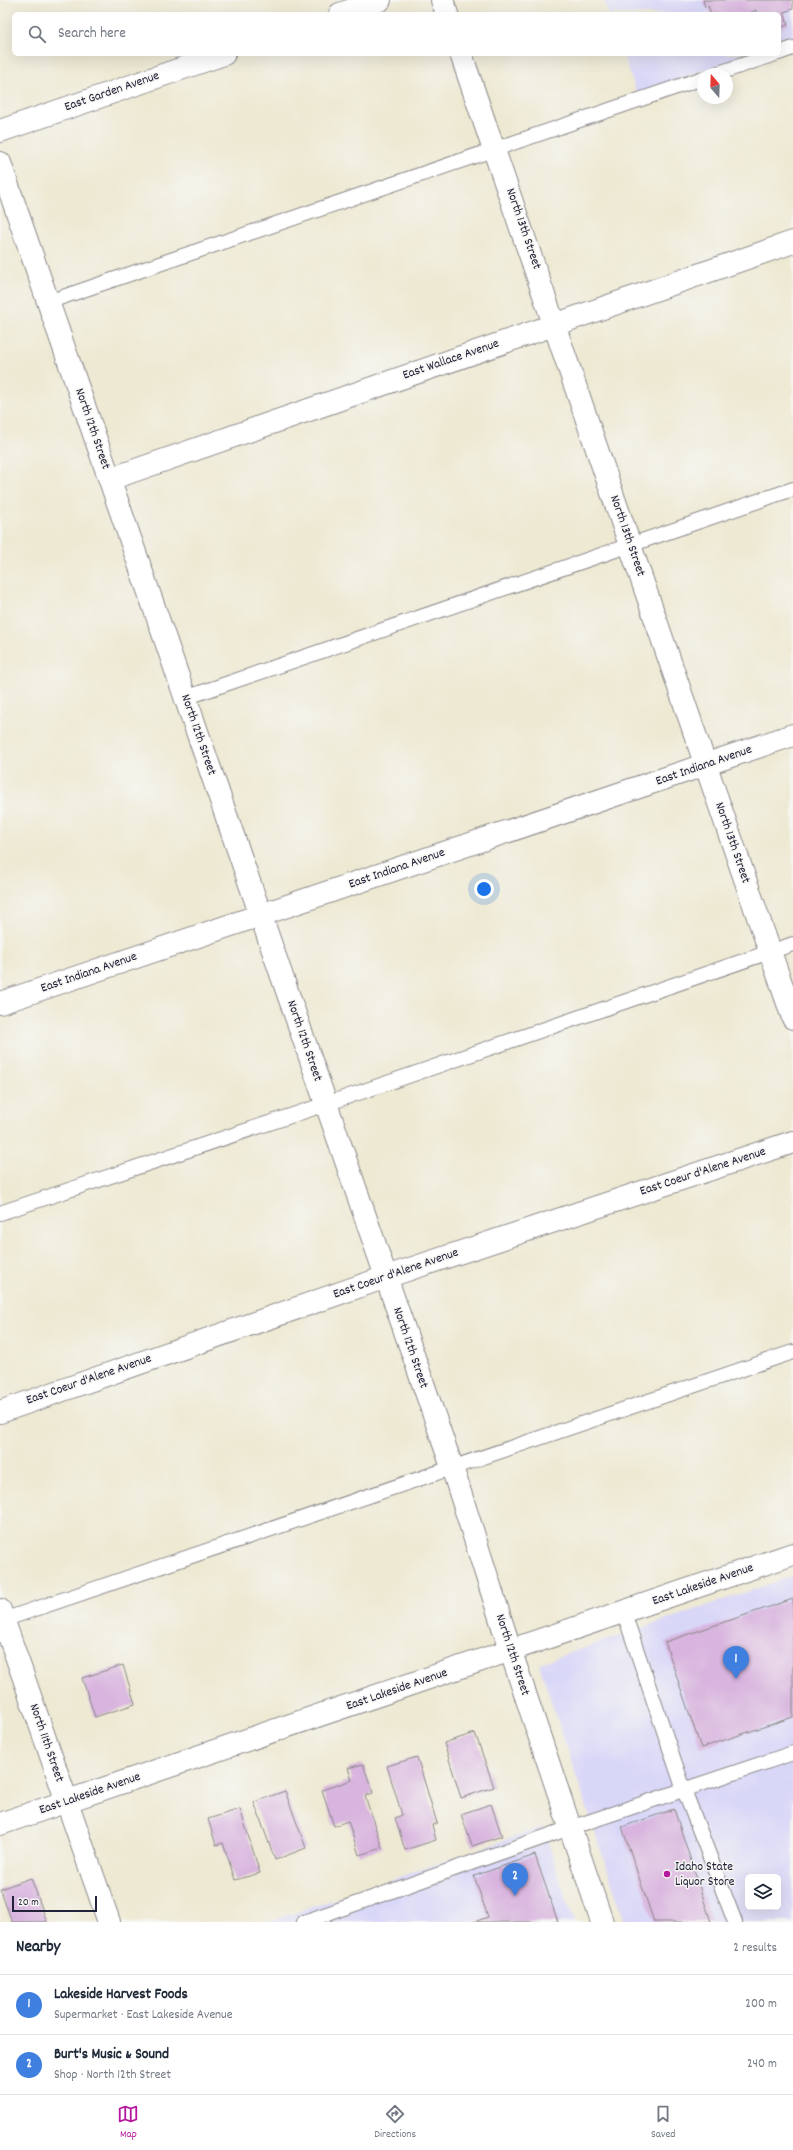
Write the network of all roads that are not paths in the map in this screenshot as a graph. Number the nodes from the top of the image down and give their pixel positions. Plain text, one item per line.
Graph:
1 (380, 0) edge
2 (442, 0) edge
3 (346, 12) edge
4 (446, 12) edge
5 (793, 48) edge
6 (781, 52) edge
7 (218, 56) edge
8 (463, 56) edge
9 (769, 56) edge
10 (733, 68) edge
11 (697, 80) edge
12 (0, 131) edge
13 (495, 149) junction
14 (2, 174) edge
15 (793, 242) edge
16 (48, 302) junction
17 (556, 323) junction
18 (110, 479) junction
19 (793, 489) edge
20 (630, 545) junction
21 (185, 698) junction
22 (793, 736) edge
23 (705, 766) junction
24 (261, 915) junction
25 (793, 944) edge
26 (770, 952) junction
27 (0, 1003) edge
28 (793, 1018) edge
29 (326, 1104) junction
30 (793, 1142) edge
31 (0, 1212) edge
32 (386, 1277) junction
33 (793, 1352) edge
34 (0, 1412) edge
35 (452, 1467) junction
36 (793, 1554) edge
37 (624, 1612) junction
38 (1, 1617) edge
39 (511, 1652) junction
40 (793, 1753) edge
41 (684, 1790) junction
42 (66, 1802) junction
43 (0, 1824) edge
44 (570, 1828) junction
45 (109, 1922) edge
46 (304, 1922) edge
47 (602, 1922) edge
48 (735, 1922) edge

1 - 3 street
2 - 4 street
5 - 6 lane
7 - 12 street, East Garden Avenue
8 - 13 street, North 13th Street
9 - 10 lane
11 - 13 lane
13 - 16 lane
13 - 17 street, North 13th Street
14 - 16 street, North 12th Street
15 - 17 street, East Wallace Avenue
16 - 18 street, North 12th Street
17 - 18 street, East Wallace Avenue
17 - 20 street, North 13th Street
18 - 21 street, North 12th Street
19 - 20 lane
20 - 21 lane
20 - 23 street, North 13th Street
21 - 24 street, North 12th Street
22 - 23 street, East Indiana Avenue
23 - 24 street, East Indiana Avenue
23 - 26 street, North 13th Street
24 - 27 street, East Indiana Avenue
24 - 29 street, North 12th Street
25 - 26 lane
26 - 28 street, North 13th Street
26 - 29 lane
29 - 31 lane
29 - 32 street, North 12th Street
30 - 32 street, East Coeur d'Alene Avenue
32 - 34 street, East Coeur d'Alene Avenue
32 - 35 street, North 12th Street
33 - 35 lane
35 - 38 lane
35 - 39 street, North 12th Street
36 - 37 street, East Lakeside Avenue
37 - 39 street, East Lakeside Avenue
37 - 41 lane
38 - 42 street, North 11th Street
39 - 42 street, East Lakeside Avenue
39 - 44 street, North 12th Street
40 - 41 lane
41 - 44 lane
41 - 48 lane
42 - 43 street, East Lakeside Avenue
42 - 45 street, North 11th Street
44 - 46 lane
44 - 47 street, North 12th Street

